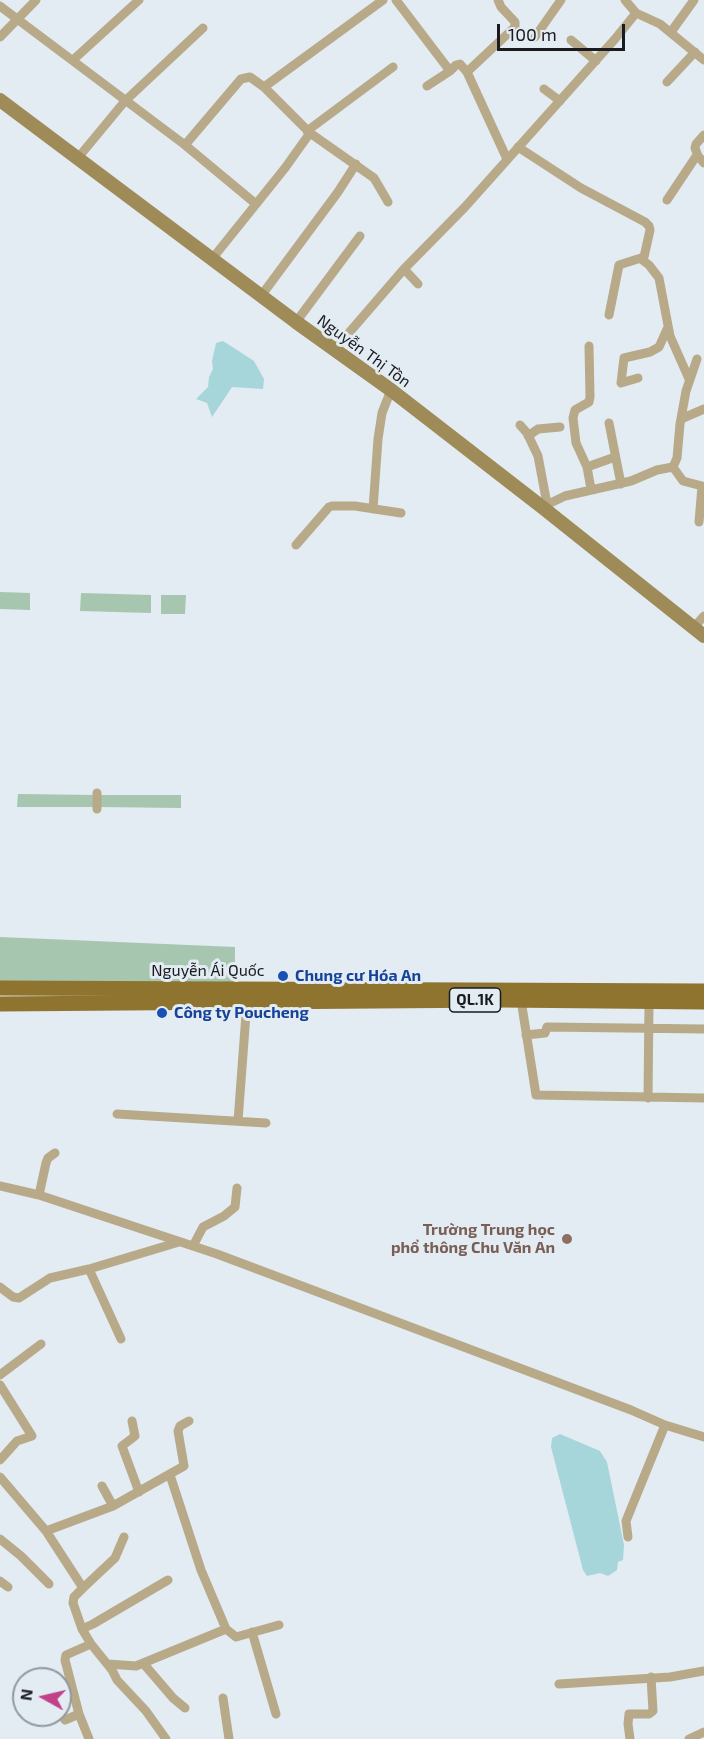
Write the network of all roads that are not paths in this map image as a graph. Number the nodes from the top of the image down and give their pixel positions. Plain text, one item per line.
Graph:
1 (36, 0) edge
2 (139, 0) edge
3 (383, 0) edge
4 (396, 0) edge
5 (498, 0) edge
6 (561, 0) edge
7 (625, 0) edge
8 (694, 0) edge
9 (0, 6) edge
10 (636, 13) junction
11 (16, 18) junction
12 (203, 28) dead end
13 (671, 32) junction
14 (0, 37) edge
15 (535, 37) dead end
16 (571, 40) dead end
17 (695, 52) junction
18 (74, 60) junction
19 (704, 60) edge
20 (596, 61) junction
21 (393, 67) dead end
22 (450, 70) junction
23 (467, 72) junction
24 (667, 82) dead end
25 (427, 86) dead end
26 (264, 87) junction
27 (544, 89) dead end
28 (0, 100) edge
29 (124, 101) junction
30 (560, 101) junction
31 (309, 132) junction
32 (704, 135) edge
33 (185, 145) junction
34 (518, 147) junction
35 (77, 159) junction
36 (507, 159) junction
37 (701, 159) edge
38 (356, 164) junction
39 (667, 200) dead end
40 (388, 202) dead end
41 (256, 204) junction
42 (360, 236) dead end
43 (641, 259) junction
44 (212, 260) junction
45 (405, 269) junction
46 (418, 284) dead end
47 (261, 296) junction
48 (609, 315) dead end
49 (296, 322) junction
50 (669, 327) junction
51 (589, 346) dead end
52 (335, 349) junction
53 (697, 359) dead end
54 (638, 378) dead end
55 (689, 379) junction
56 (392, 390) junction
57 (704, 409) edge
58 (681, 419) junction
59 (609, 423) dead end
60 (520, 425) dead end
61 (560, 427) dead end
62 (528, 436) junction
63 (615, 458) junction
64 (587, 467) junction
65 (673, 467) junction
66 (621, 484) junction
67 (703, 486) edge
68 (591, 489) junction
69 (544, 505) junction
70 (373, 509) junction
71 (401, 513) dead end
72 (699, 522) dead end
73 (296, 545) dead end
74 (704, 616) edge
75 (699, 632) edge
76 (97, 793) dead end
77 (97, 809) dead end
78 (0, 988) edge
79 (704, 991) edge
80 (247, 995) junction
81 (521, 1000) junction
82 (649, 1002) junction
83 (704, 1002) edge
84 (0, 1004) edge
85 (649, 1029) junction
86 (704, 1029) edge
87 (526, 1035) junction
88 (648, 1098) junction
89 (704, 1098) edge
90 (117, 1114) dead end
91 (238, 1121) junction
92 (266, 1123) dead end
93 (55, 1153) dead end
94 (0, 1186) edge
95 (237, 1188) dead end
96 (39, 1195) junction
97 (153, 1232) junction
98 (179, 1242) junction
99 (193, 1246) junction
100 (158, 1248) junction
101 (89, 1269) junction
102 (0, 1287) edge
103 (121, 1339) dead end
104 (41, 1344) dead end
105 (0, 1375) edge
106 (0, 1385) edge
107 (132, 1421) dead end
108 (189, 1421) dead end
109 (665, 1425) junction
110 (704, 1437) edge
111 (0, 1460) edge
112 (170, 1475) junction
113 (0, 1477) edge
114 (102, 1486) dead end
115 (139, 1492) junction
116 (113, 1506) junction
117 (46, 1531) junction
118 (124, 1537) dead end
119 (628, 1537) dead end
120 (0, 1539) edge
121 (168, 1580) dead end
122 (49, 1584) dead end
123 (83, 1587) junction
124 (279, 1625) dead end
125 (82, 1629) junction
126 (226, 1629) junction
127 (252, 1632) junction
128 (91, 1644) junction
129 (143, 1663) junction
130 (108, 1665) junction
131 (704, 1671) edge
132 (651, 1677) junction
133 (559, 1684) dead end
134 (223, 1698) dead end
135 (185, 1707) dead end
136 (79, 1714) junction
137 (276, 1714) dead end
138 (72, 1717) edge
139 (704, 1732) edge
140 (89, 1739) edge
141 (166, 1739) edge
142 (229, 1739) edge
143 (630, 1739) edge
144 (689, 1739) edge

1 - 11 street
2 - 18 street
3 - 26 street
4 - 22 street
5 - 23 street
6 - 15 street
7 - 10 street
8 - 13 street
9 - 11 street
10 - 13 street
10 - 20 street
11 - 14 street
11 - 18 street
12 - 29 street
13 - 17 street
16 - 20 street
17 - 19 street
17 - 24 street
18 - 29 street
20 - 30 street
21 - 31 street
22 - 23 street
22 - 25 street
23 - 36 street
26 - 31 street
26 - 33 street
27 - 30 street
28 - 35 street, Nguyễn Thị Tồn
29 - 33 street
29 - 35 street
30 - 34 street
31 - 38 street
31 - 41 street
32 - 37 street
33 - 41 street
34 - 36 street
34 - 43 street
35 - 44 street, Nguyễn Thị Tồn
36 - 45 street
37 - 39 street
38 - 40 street
38 - 47 street
41 - 44 street
42 - 49 street
43 - 48 street
43 - 50 street
44 - 47 street, Nguyễn Thị Tồn
45 - 46 street
45 - 52 street
47 - 49 street, Nguyễn Thị Tồn
49 - 52 street, Nguyễn Thị Tồn
50 - 54 street
50 - 55 street
51 - 64 street
52 - 56 street, Nguyễn Thị Tồn
53 - 55 street
55 - 58 street
56 - 69 street, Nguyễn Thị Tồn
56 - 70 street
57 - 58 street
58 - 65 street
59 - 63 street
60 - 62 street
61 - 62 street
62 - 69 street
63 - 64 street
63 - 66 street
64 - 68 street
65 - 66 street
65 - 67 street
66 - 68 street
67 - 72 street
68 - 69 street
69 - 75 street, Nguyễn Thị Tồn
70 - 71 street
70 - 73 street
74 - 75 street
76 - 77 street
78 - 80 main road, Nguyễn Ái Quốc / QL.1K
79 - 80 main road, Nguyễn Ái Quốc / QL.1K
80 - 81 main road, Nguyễn Ái Quốc / QL.1K
80 - 84 main road, QL.1K
80 - 91 street
81 - 82 main road, Nguyễn Ái Quốc / QL.1K
81 - 87 street
82 - 83 main road, Nguyễn Ái Quốc / QL.1K
82 - 85 street
85 - 86 street
85 - 87 street
85 - 88 street
87 - 88 street
88 - 89 street
90 - 91 street
91 - 92 street
93 - 96 street
94 - 96 street
95 - 99 street
96 - 97 street
97 - 98 street
97 - 100 street
98 - 99 street
98 - 100 street
99 - 109 street
100 - 101 street
101 - 102 street
101 - 103 street
104 - 105 street
106 - 111 street
107 - 115 street
108 - 112 street
109 - 110 street
109 - 119 street
112 - 115 street
112 - 126 street
113 - 117 street
114 - 116 street
115 - 116 street
116 - 117 street
117 - 123 street
118 - 123 street
120 - 122 street
121 - 125 street
123 - 125 street
124 - 127 street
125 - 128 street
126 - 127 street
126 - 129 street
127 - 137 street
128 - 130 street
128 - 136 street
129 - 130 street
129 - 135 street
130 - 141 street
131 - 132 street
132 - 133 street
132 - 143 street
134 - 142 street
136 - 138 street
136 - 140 street
139 - 144 street

